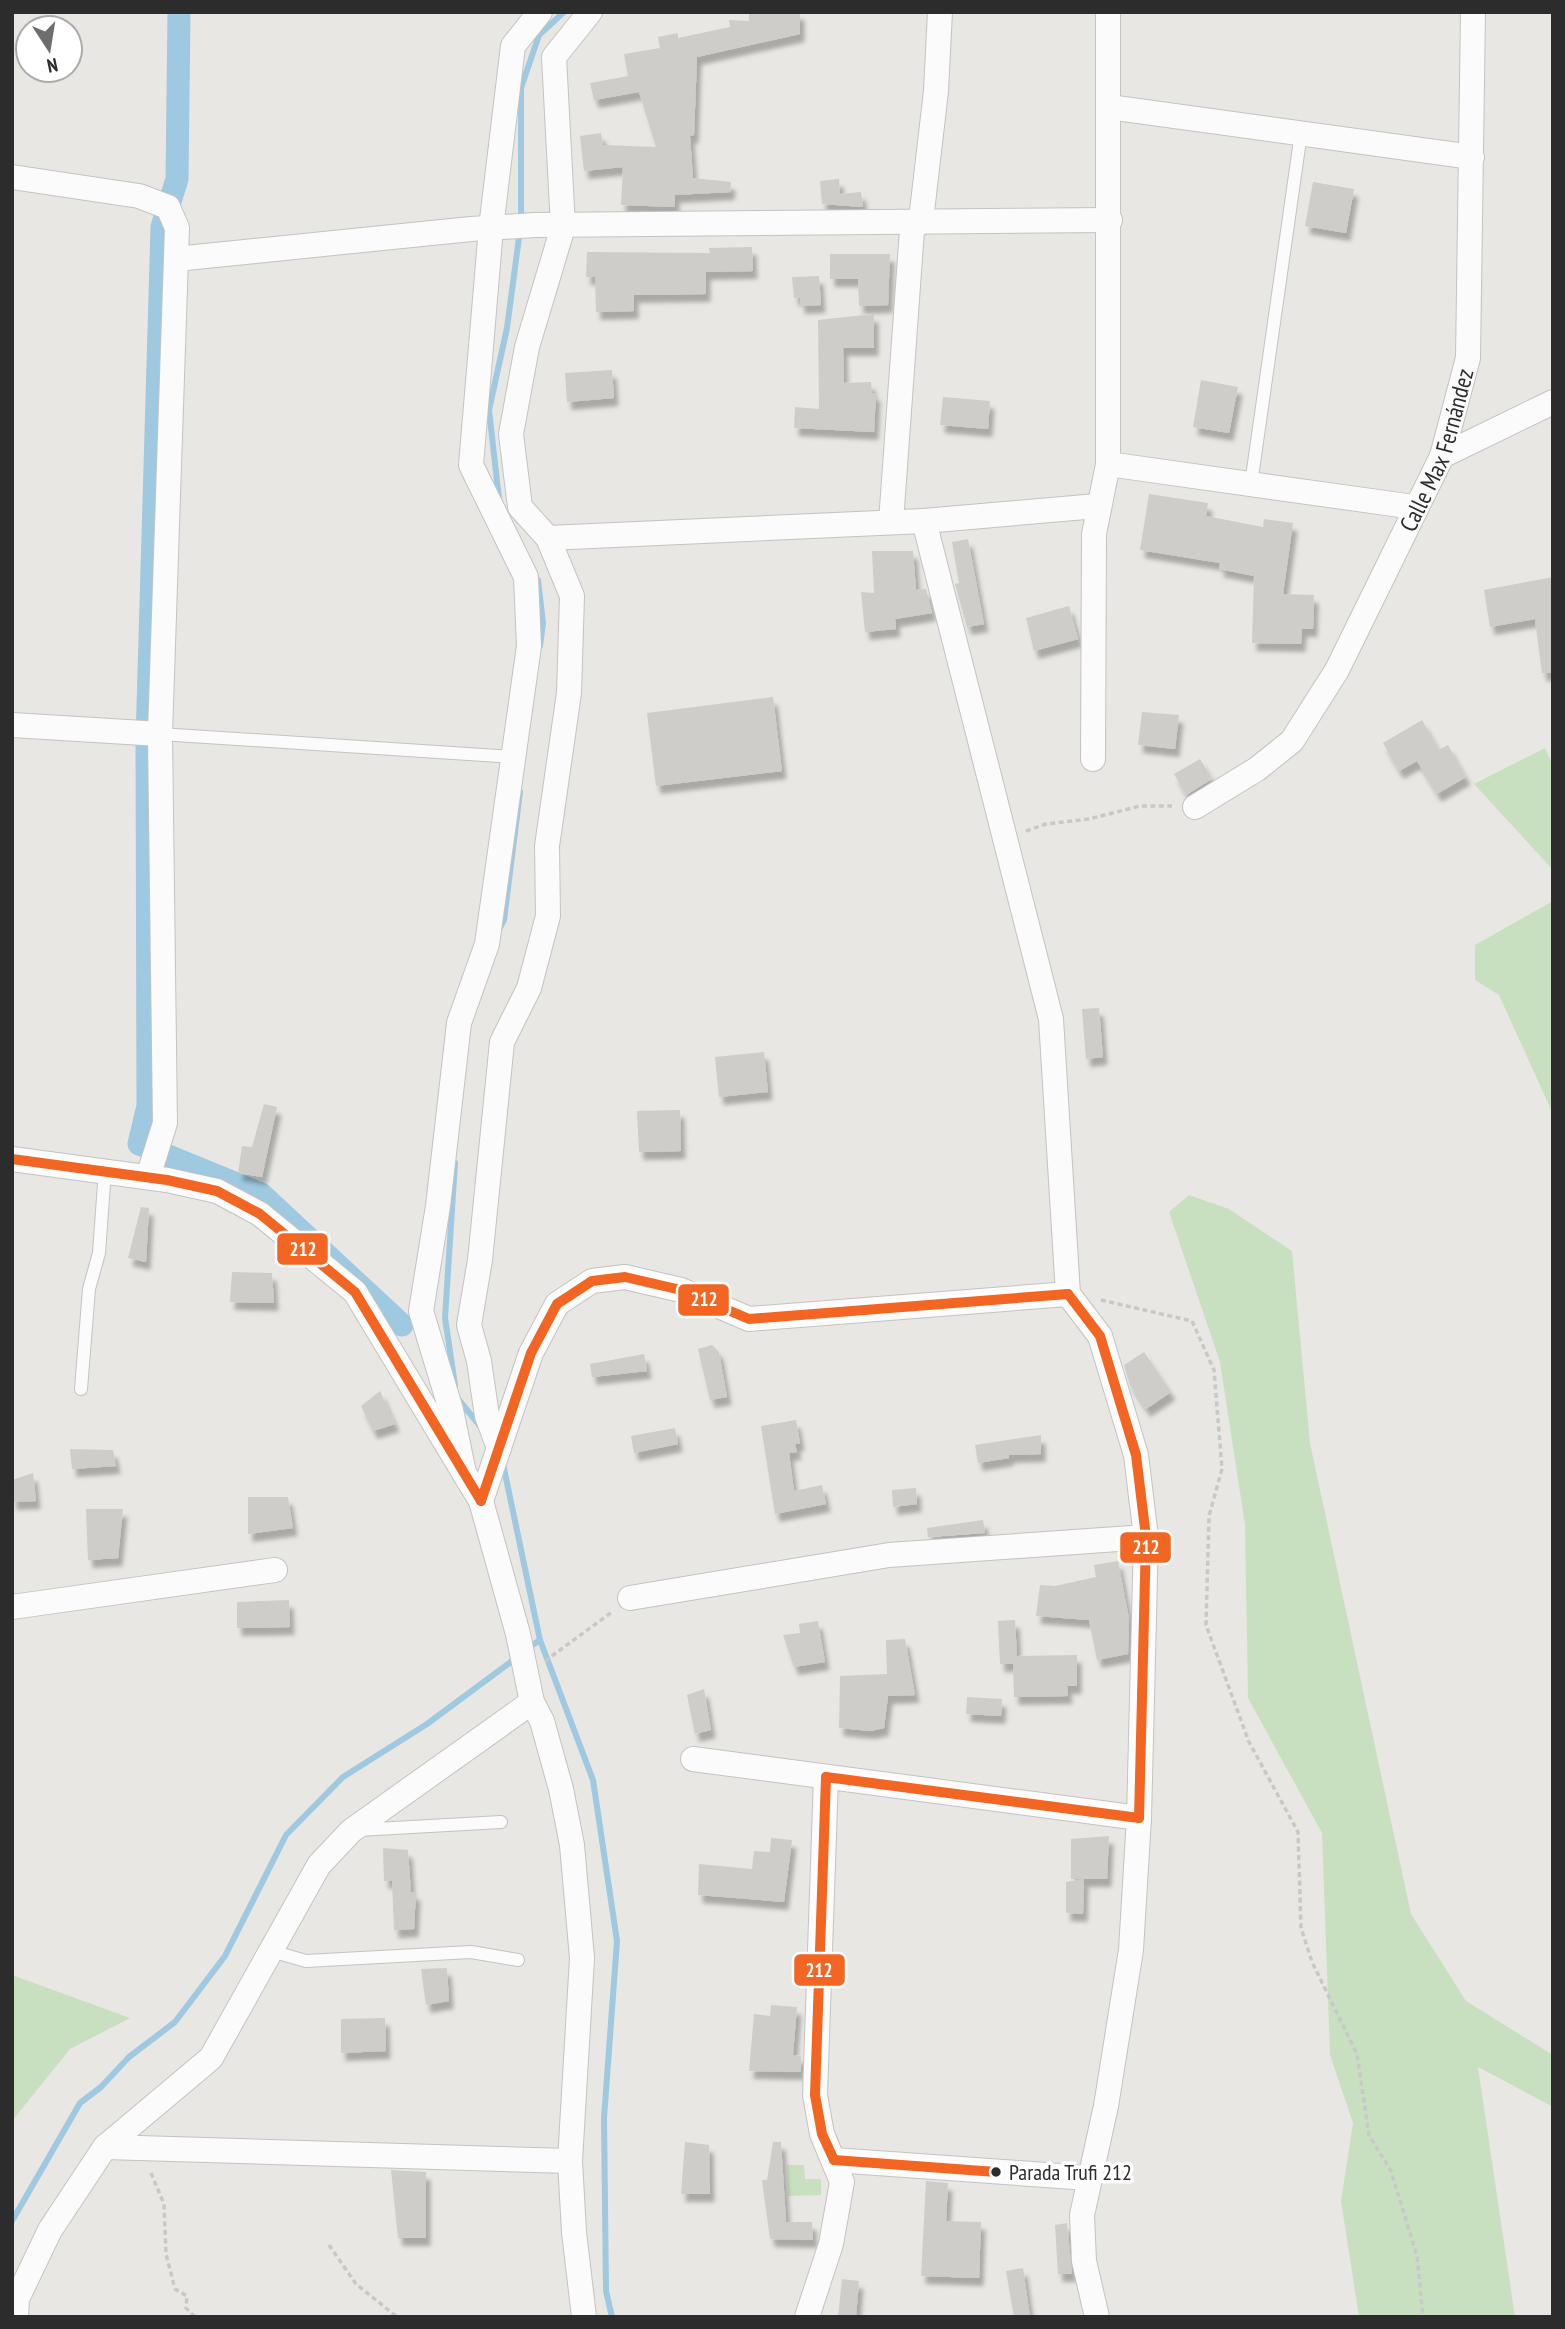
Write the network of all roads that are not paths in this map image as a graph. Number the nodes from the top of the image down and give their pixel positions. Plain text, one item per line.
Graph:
1 (540, 12) edge
2 (590, 12) edge
3 (940, 12) edge
4 (1473, 12) edge
5 (1104, 16) edge
6 (1109, 107) junction
7 (1301, 133) junction
8 (1472, 157) junction
9 (12, 177) edge
10 (1110, 219) junction
11 (921, 220) junction
12 (498, 227) junction
13 (563, 227) junction
14 (176, 259) junction
15 (1553, 402) edge
16 (1442, 456) junction
17 (1108, 464) junction
18 (1251, 484) junction
19 (1097, 506) junction
20 (1414, 506) junction
21 (891, 522) junction
22 (924, 522) junction
23 (548, 538) junction
24 (12, 725) edge
25 (160, 734) junction
26 (516, 757) junction
27 (1093, 760) dead end
28 (1195, 807) road end
29 (12, 1159) edge
30 (105, 1169) junction
31 (148, 1177) junction
32 (1068, 1294) junction
33 (80, 1389) dead end
34 (499, 1448) junction
35 (464, 1473) junction
36 (481, 1501) junction
37 (1146, 1537) junction
38 (275, 1570) dead end
39 (631, 1598) road end
40 (12, 1607) edge
41 (532, 1702) junction
42 (693, 1759) dead end
43 (826, 1777) junction
44 (1139, 1818) junction
45 (501, 1822) dead end
46 (351, 1831) junction
47 (271, 1951) junction
48 (518, 1960) dead end
49 (112, 2147) junction
50 (834, 2160) junction
51 (570, 2161) junction
52 (1088, 2178) junction
53 (16, 2317) edge
54 (584, 2317) edge
55 (807, 2317) edge
56 (1097, 2317) edge

1 - 12 street
2 - 13 street
3 - 11 street
4 - 8 street, Calle Max Fernández
5 - 6 street
6 - 7 street
6 - 10 street
7 - 8 street
7 - 18 lane
8 - 16 street, Calle Max Fernández
9 - 14 street
10 - 11 street
10 - 17 street
11 - 13 street
11 - 21 street
12 - 13 street
12 - 14 street
12 - 26 street
13 - 23 street
14 - 25 street
15 - 16 street
16 - 20 street, Calle Max Fernández
17 - 18 street
17 - 19 street
18 - 20 street
19 - 22 street
19 - 27 street
20 - 28 street, Calle Max Fernández
21 - 22 street
21 - 23 street
22 - 32 street
23 - 34 street
24 - 25 street
25 - 26 lane
25 - 31 street
26 - 35 street
29 - 30 street
30 - 31 street
30 - 33 lane
31 - 35 street
32 - 34 street
32 - 37 street
34 - 36 street
35 - 36 street
36 - 41 street
37 - 39 street
37 - 44 street
38 - 40 street
41 - 46 street
41 - 51 street
42 - 43 street
43 - 44 street
43 - 50 street
44 - 52 street
45 - 46 lane
46 - 47 street
47 - 48 lane
47 - 49 street
49 - 51 street
49 - 53 street
50 - 52 street
50 - 55 street
51 - 54 street
52 - 56 street

